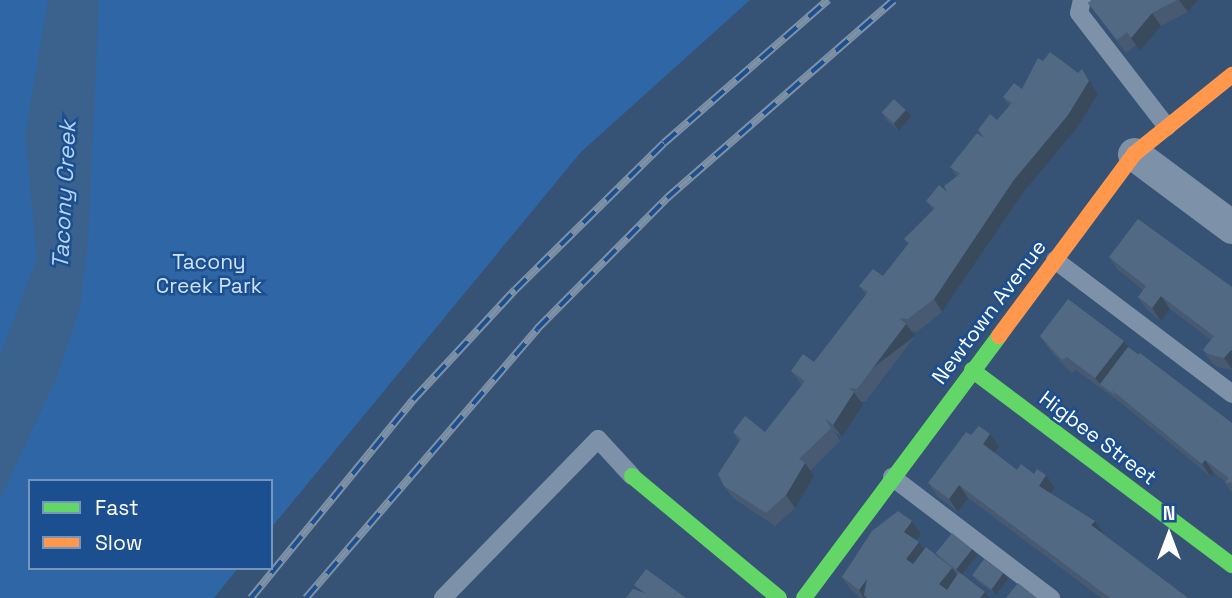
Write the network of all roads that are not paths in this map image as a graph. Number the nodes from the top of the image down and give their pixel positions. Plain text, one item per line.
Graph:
1 (1082, 0) edge
2 (1232, 75) edge
3 (1167, 127) junction
4 (1134, 154) junction
5 (1232, 227) edge
6 (1055, 260) junction
7 (972, 370) junction
8 (1232, 394) edge
9 (632, 477) joint
10 (892, 477) junction
11 (1232, 565) edge
12 (443, 598) edge
13 (779, 598) edge
14 (804, 598) edge
15 (1051, 598) edge

1 - 3 lane
2 - 3 street, Newtown Avenue
3 - 4 street, Newtown Avenue
4 - 5 street
4 - 6 street, Newtown Avenue
6 - 7 street, Newtown Avenue
6 - 8 lane
7 - 10 street, Newtown Avenue
7 - 11 street, Higbee Street
9 - 12 lane
9 - 13 street
10 - 14 street, Newtown Avenue
10 - 15 lane

